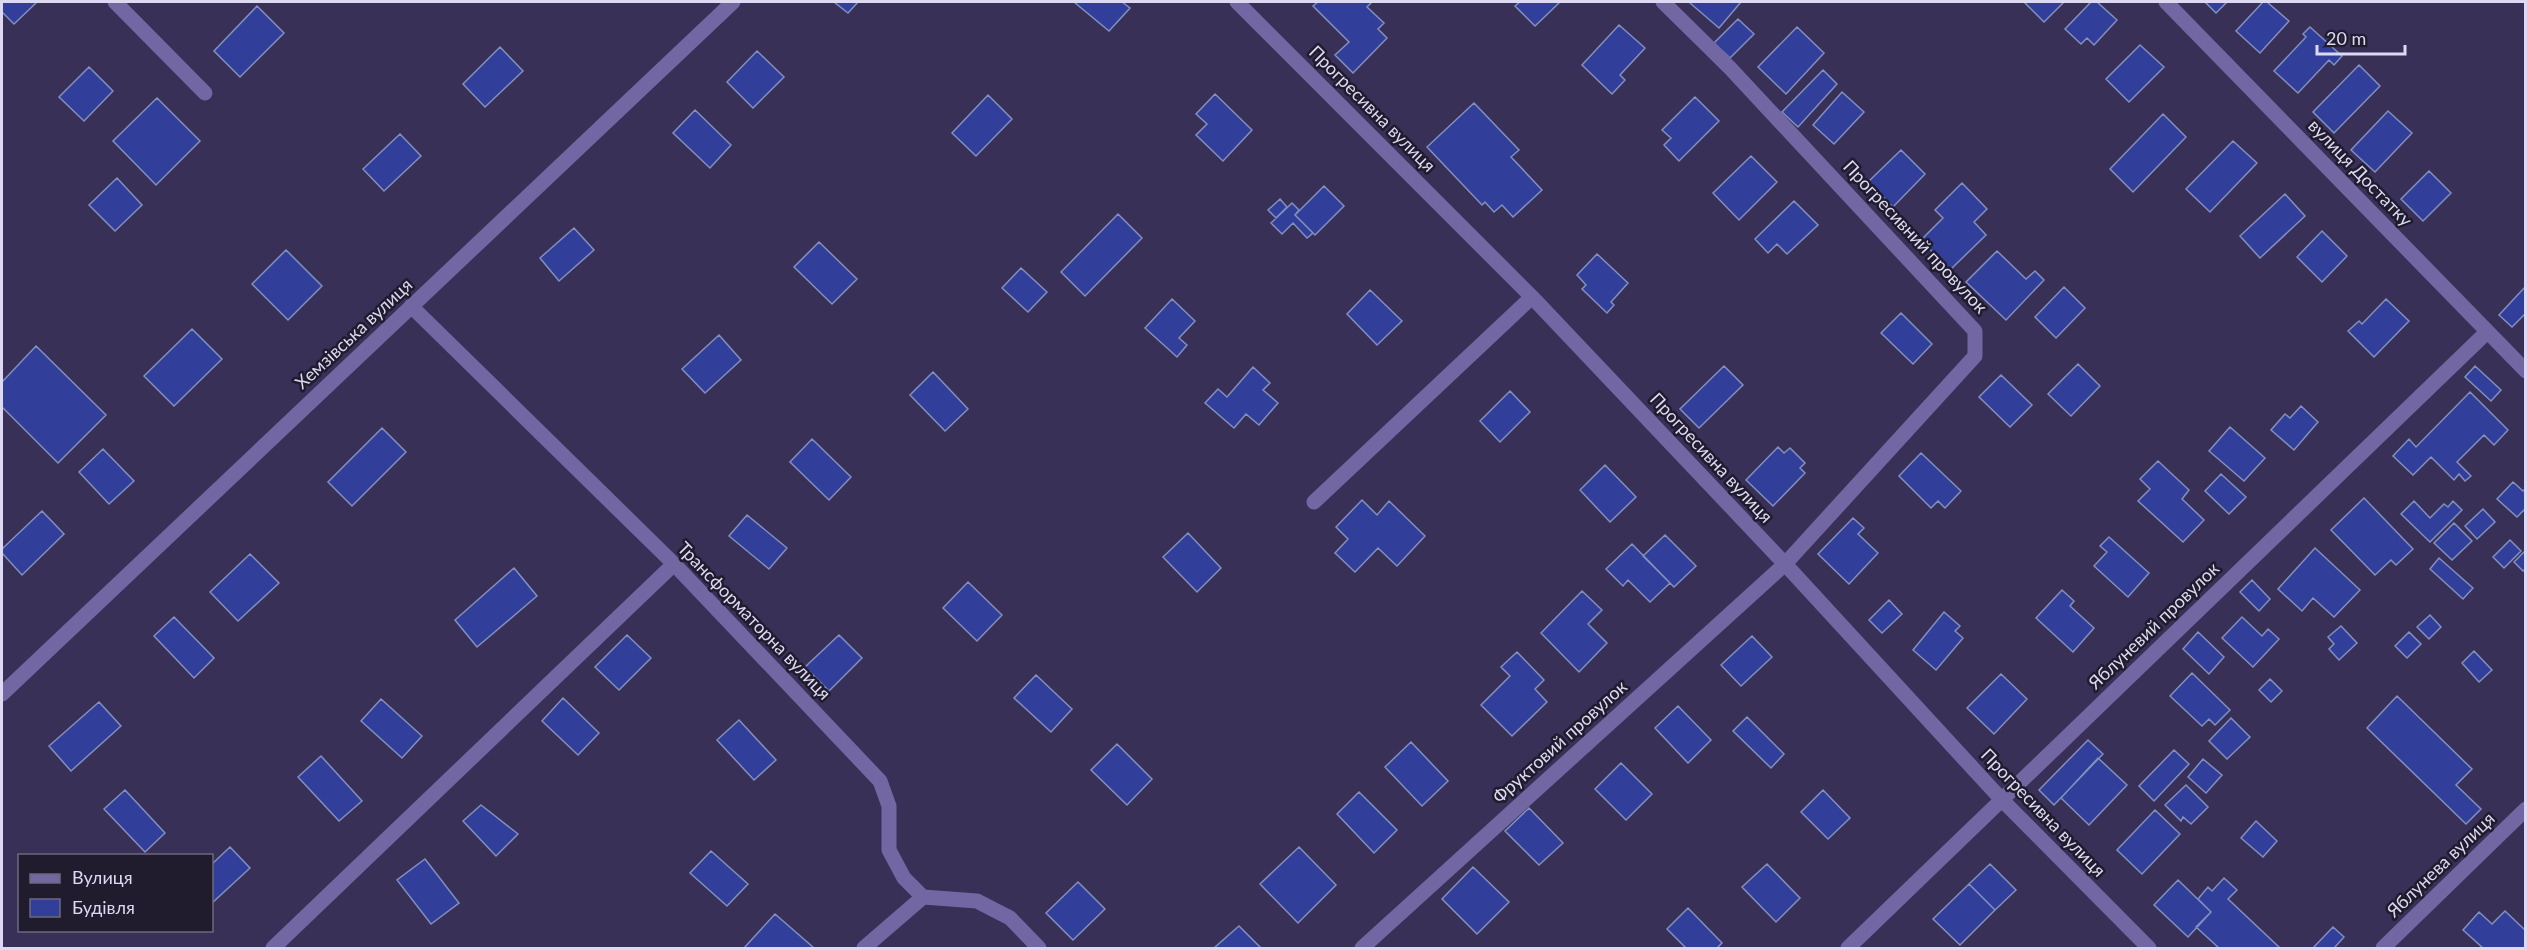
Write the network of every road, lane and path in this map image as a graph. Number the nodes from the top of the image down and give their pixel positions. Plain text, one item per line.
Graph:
1 (115, 2) edge
2 (734, 2) edge
3 (1237, 2) edge
4 (1663, 2) edge
5 (2166, 2) edge
6 (205, 93) dead end
7 (1532, 297) junction
8 (411, 306) junction
9 (2487, 332) junction
10 (2526, 371) edge
11 (1314, 502) dead end
12 (674, 564) junction
13 (1785, 564) junction
14 (2, 694) edge
15 (2002, 800) junction
16 (2526, 809) edge
17 (923, 897) junction
18 (273, 948) edge
19 (864, 948) edge
20 (1038, 948) edge
21 (1362, 948) edge
22 (1848, 948) edge
23 (2148, 948) edge
24 (2383, 948) edge

1 - 6 street
2 - 8 street, Хемзівська вулиця
3 - 7 street, Прогресивна вулиця
4 - 13 street, Прогресивний провулок
5 - 9 street, вулиця Достатку
7 - 11 street
7 - 13 street, Прогресивна вулиця
8 - 12 street, Трансформаторна вулиця
8 - 14 street, Хемзівська вулиця
9 - 10 street, вулиця Достатку
9 - 15 street, Яблуневий провулок
12 - 17 street, Трансформаторна вулиця
12 - 18 street
13 - 15 street, Прогресивна вулиця
13 - 21 street, Фруктовий провулок
15 - 22 street, Яблуневий провулок
15 - 23 street, Прогресивна вулиця
16 - 24 street, Яблунева вулиця
17 - 19 street
17 - 20 street

